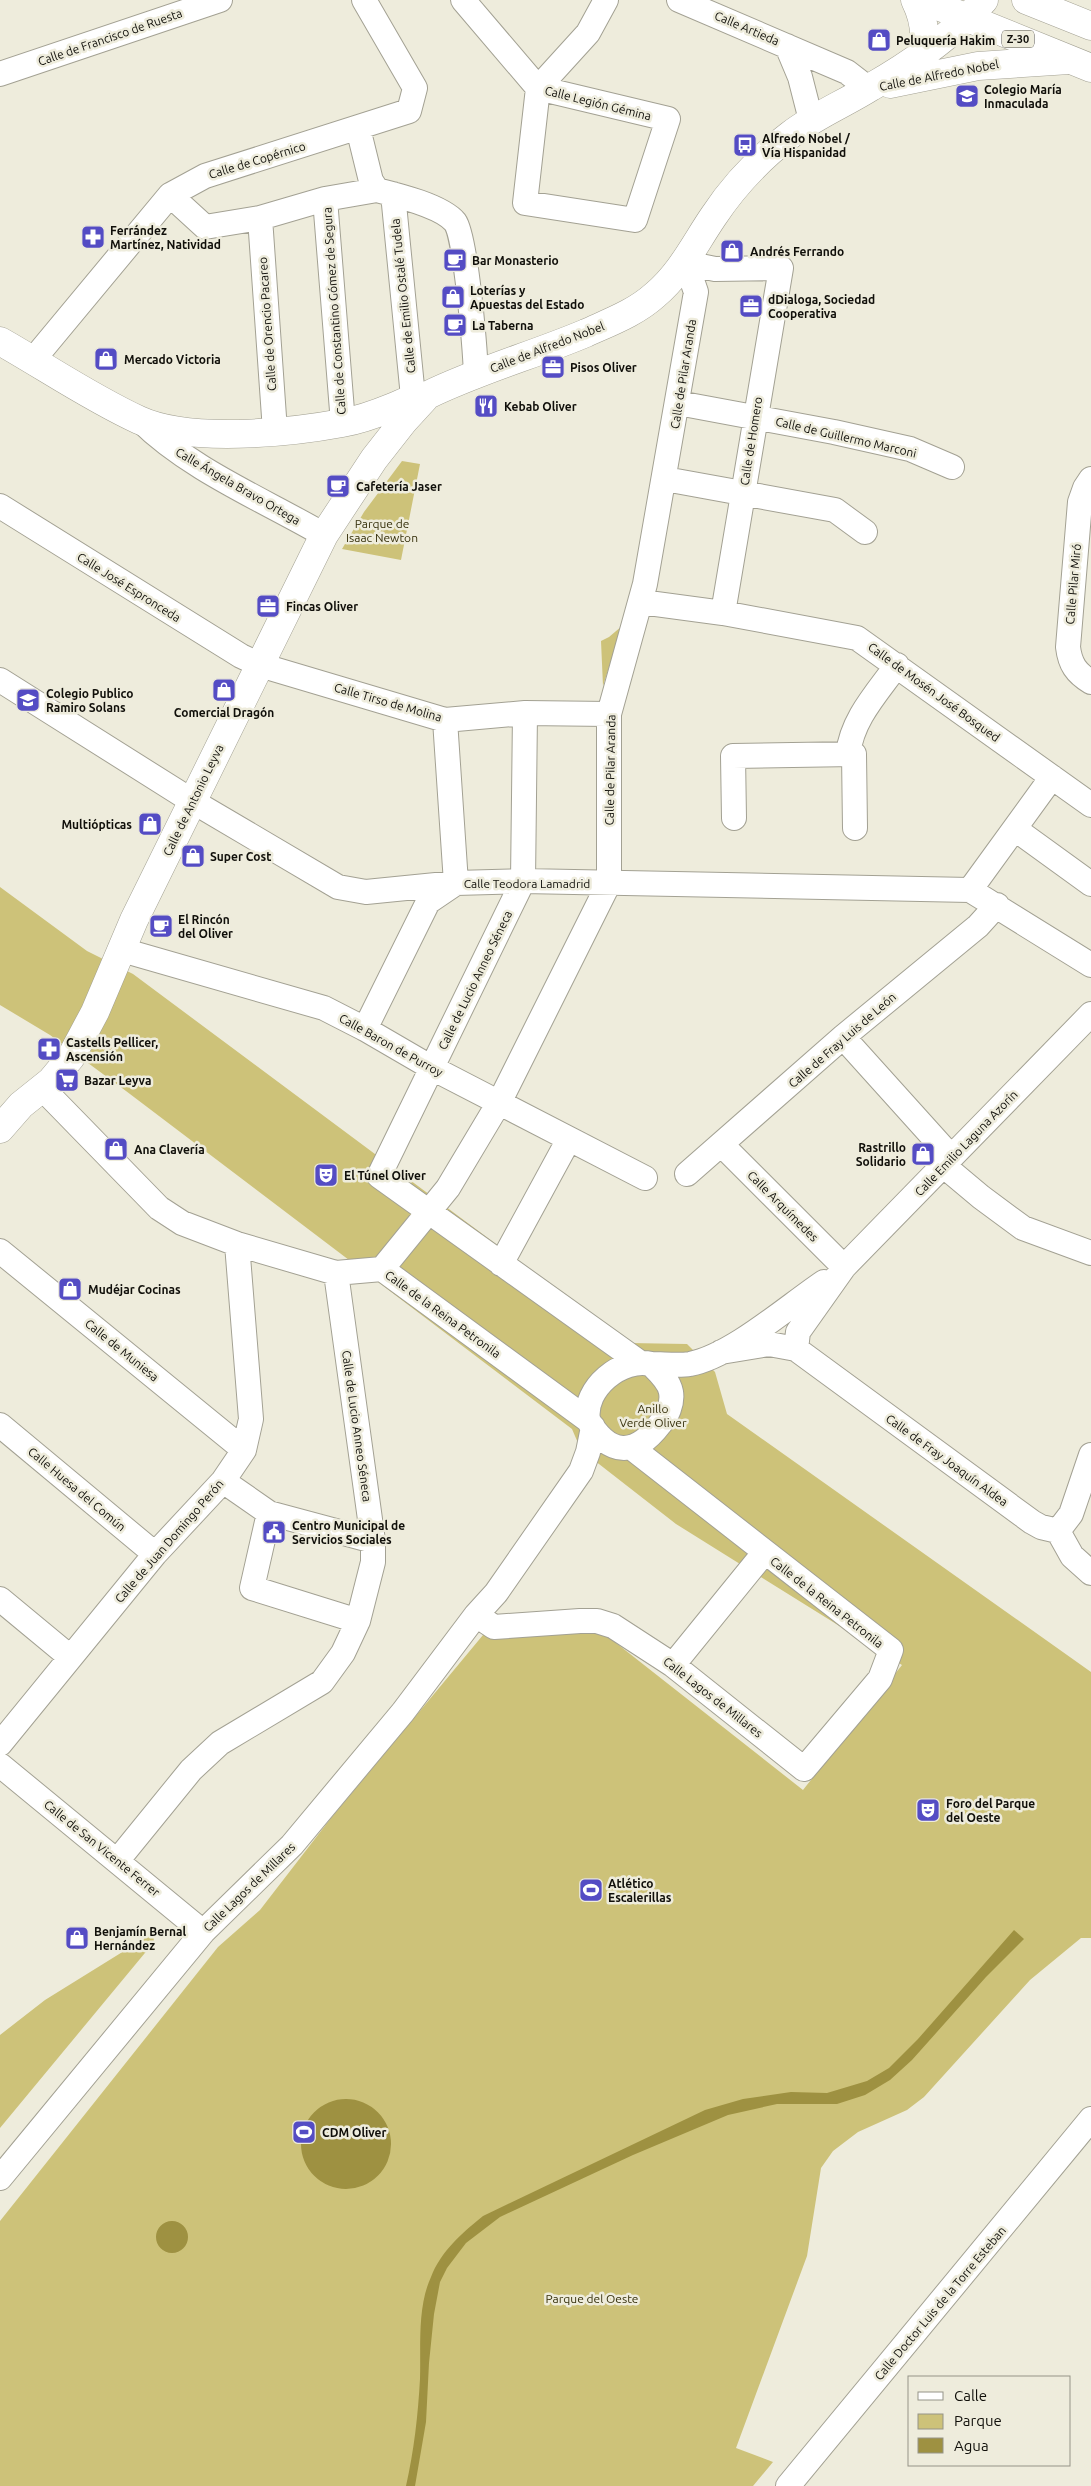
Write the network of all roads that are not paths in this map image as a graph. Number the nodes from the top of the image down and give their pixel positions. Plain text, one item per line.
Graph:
1 (220, 0) edge
2 (364, 0) edge
3 (463, 0) edge
4 (606, 0) edge
5 (679, 0) edge
6 (915, 0) edge
7 (922, 0) edge
8 (1026, 0) edge
9 (976, 9) edge
10 (1091, 26) edge
11 (787, 46) junction
12 (921, 57) junction
13 (1080, 64) edge
14 (0, 74) edge
15 (538, 88) junction
16 (869, 89) junction
17 (810, 120) junction
18 (358, 128) junction
19 (385, 192) junction
20 (170, 195) junction
21 (325, 199) junction
22 (260, 218) junction
23 (686, 263) junction
24 (0, 340) edge
25 (33, 360) junction
26 (476, 375) junction
27 (421, 396) junction
28 (678, 403) junction
29 (755, 417) junction
30 (140, 420) junction
31 (349, 422) junction
32 (275, 431) junction
33 (374, 459) junction
34 (952, 467) dead end
35 (665, 479) junction
36 (1091, 479) edge
37 (743, 492) junction
38 (0, 506) edge
39 (864, 532) dead end
40 (324, 535) junction
41 (641, 602) junction
42 (722, 613) junction
43 (260, 664) junction
44 (897, 665) junction
45 (0, 680) edge
46 (1091, 682) edge
47 (525, 713) junction
48 (609, 714) junction
49 (445, 720) junction
50 (848, 754) junction
51 (1052, 777) junction
52 (192, 801) junction
53 (1091, 805) edge
54 (734, 818) dead end
55 (855, 828) dead end
56 (1014, 829) junction
57 (523, 881) junction
58 (456, 883) junction
59 (609, 883) junction
60 (1091, 884) edge
61 (970, 890) junction
62 (997, 905) junction
63 (122, 950) junction
64 (1091, 965) edge
65 (1091, 1014) edge
66 (365, 1029) junction
67 (843, 1037) junction
68 (432, 1068) junction
69 (42, 1088) junction
70 (500, 1101) junction
71 (4, 1115) edge
72 (569, 1139) junction
73 (722, 1145) junction
74 (944, 1166) junction
75 (687, 1174) dead end
76 (645, 1178) dead end
77 (428, 1212) junction
78 (237, 1244) junction
79 (0, 1251) edge
80 (1091, 1254) edge
81 (501, 1264) junction
82 (382, 1269) junction
83 (842, 1269) junction
84 (336, 1274) junction
85 (796, 1349) junction
86 (720, 1352) junction
87 (645, 1363) junction
88 (690, 1364) junction
89 (671, 1392) junction
90 (591, 1424) junction
91 (0, 1425) edge
92 (626, 1449) junction
93 (244, 1450) junction
94 (1091, 1454) edge
95 (581, 1471) junction
96 (223, 1481) junction
97 (269, 1513) junction
98 (1058, 1531) junction
99 (373, 1541) junction
100 (764, 1553) junction
101 (154, 1554) junction
102 (1091, 1573) edge
103 (0, 1600) edge
104 (476, 1615) junction
105 (358, 1621) junction
106 (891, 1650) joint
107 (70, 1657) junction
108 (673, 1665) junction
109 (0, 1744) edge
110 (0, 1765) edge
111 (117, 1861) junction
112 (203, 1932) junction
113 (1091, 2119) edge
114 (0, 2178) edge
115 (788, 2486) edge

1 - 14 street, Calle de Francisco de Ruesta
2 - 18 street, Calle de Copérnico
3 - 15 street, Calle Legión Gémina
4 - 15 street
5 - 11 street, Calle Artieda
6 - 12 main road, Calle de Alfredo Nobel
7 - 9 main road, Z-30
8 - 10 main road
9 - 12 main road, Calle de Alfredo Nobel
9 - 13 main road, Z-30
11 - 16 street, Calle Artieda
11 - 17 street, Calle Artieda
12 - 16 main road, Calle de Alfredo Nobel
13 - 16 main road, Calle de Alfredo Nobel
15 - 15 street, Calle Legión Gémina
16 - 17 main road, Calle de Alfredo Nobel
17 - 23 main road, Calle de Alfredo Nobel
18 - 19 street, Calle de Emilio Ostalé Tudela
18 - 20 street, Calle de Copérnico
19 - 21 street
19 - 26 street
19 - 27 street, Calle de Emilio Ostalé Tudela
20 - 22 street
20 - 25 street, Calle de Copérnico
21 - 22 street
21 - 31 street, Calle de Constantino Gómez de Segura
22 - 32 street, Calle de Orencio Pacareo
23 - 26 main road, Calle de Alfredo Nobel
23 - 28 street, Calle de Pilar Aranda
23 - 29 street, Calle de Homero
24 - 25 main road, Calle Ángela Bravo Ortega
25 - 30 main road, Calle Ángela Bravo Ortega
26 - 27 main road, Calle de Alfredo Nobel
27 - 31 main road, Calle de Alfredo Nobel
27 - 33 main road, Calle de Antonio Leyva
28 - 29 street, Calle de Guillermo Marconi
28 - 35 street, Calle de Pilar Aranda
29 - 34 street, Calle de Guillermo Marconi
29 - 37 street, Calle de Homero
30 - 32 main road, Calle de Alfredo Nobel
30 - 40 street, Calle Ángela Bravo Ortega
31 - 32 main road, Calle de Alfredo Nobel
31 - 33 main road
33 - 40 main road, Calle de Antonio Leyva
35 - 37 street
35 - 41 street, Calle de Pilar Aranda
36 - 46 street, Calle Pilar Miró
37 - 39 street
37 - 42 street, Calle de Homero
38 - 43 street, Calle José Espronceda
40 - 43 main road, Calle de Antonio Leyva
41 - 42 street, Calle de Mosén José Bosqued
41 - 48 street, Calle de Pilar Aranda
42 - 44 street, Calle de Mosén José Bosqued
43 - 49 street, Calle Tirso de Molina
43 - 52 main road, Calle de Antonio Leyva
44 - 50 street
44 - 51 street, Calle de Mosén José Bosqued
45 - 52 street, Calle Teodora Lamadrid
47 - 48 street, Calle Tirso de Molina
47 - 49 street, Calle Tirso de Molina
47 - 57 street, Calle de Lucio Anneo Séneca
48 - 59 street, Calle de Pilar Aranda
49 - 58 street
50 - 54 street
50 - 55 street
51 - 53 street, Calle de Mosén José Bosqued
51 - 56 street
52 - 58 street, Calle Teodora Lamadrid
52 - 63 main road, Calle de Antonio Leyva
56 - 60 street
56 - 61 street
57 - 58 street, Calle Teodora Lamadrid
57 - 59 street, Calle Teodora Lamadrid
57 - 68 street, Calle de Lucio Anneo Séneca
58 - 66 street
59 - 61 street, Calle Teodora Lamadrid
59 - 70 street, Calle de Pilar Aranda
61 - 62 street, Calle Teodora Lamadrid
62 - 64 street, Calle Teodora Lamadrid
62 - 67 street, Calle de Fray Luis de León
63 - 66 street, Calle Baron de Purroy
63 - 69 main road, Calle de Antonio Leyva
65 - 74 street, Calle Emilio Laguna Azorín
66 - 68 street, Calle Baron de Purroy
67 - 73 street, Calle de Fray Luis de León
67 - 74 street
68 - 70 street, Calle Baron de Purroy
68 - 77 street, Calle de Lucio Anneo Séneca
69 - 71 main road, Calle de Antonio Leyva
69 - 78 street, Calle de la Reina Petronila
70 - 72 street, Calle Baron de Purroy
70 - 77 street, Calle de Pilar Aranda
72 - 76 street, Calle Baron de Purroy
72 - 81 street
73 - 75 street, Calle de Fray Luis de León
73 - 83 street, Calle Arquímedes
74 - 80 street
74 - 83 street, Calle Emilio Laguna Azorín
77 - 81 street
77 - 82 street, Calle de Pilar Aranda
78 - 84 street, Calle de la Reina Petronila
78 - 93 street, Calle de Juan Domingo Perón
79 - 93 street, Calle de Muniesa
81 - 87 street
82 - 84 street, Calle de la Reina Petronila
82 - 90 street, Calle de la Reina Petronila
83 - 85 street, Calle Emilio Laguna Azorín
83 - 86 street, Calle Emilio Laguna Azorín
84 - 99 street, Calle de Lucio Anneo Séneca
85 - 86 street, Calle Emilio Laguna Azorín
85 - 98 street, Calle de Fray Joaquín Aldea
86 - 88 street, Calle Emilio Laguna Azorín
87 - 88 street, Calle Emilio Laguna Azorín
87 - 89 street
87 - 90 street
88 - 89 street
89 - 92 street
90 - 92 street, Calle de la Reina Petronila
90 - 95 street, Calle Lagos de Millares
91 - 101 street, Calle Huesa del Común
92 - 95 street, Calle Lagos de Millares
92 - 100 street, Calle de la Reina Petronila
93 - 96 street, Calle de Juan Domingo Perón
94 - 98 street
95 - 104 street, Calle Lagos de Millares
96 - 97 street
96 - 101 street, Calle de Juan Domingo Perón
97 - 99 street
97 - 105 street
98 - 102 street
99 - 105 street, Calle de Lucio Anneo Séneca
100 - 106 street, Calle de la Reina Petronila
100 - 108 street, Calle de la Reina Petronila
101 - 107 street, Calle de Juan Domingo Perón
103 - 107 street
104 - 108 street, Calle Lagos de Millares
104 - 112 street, Calle Lagos de Millares
105 - 111 street, Calle de Lucio Anneo Séneca
106 - 108 street, Calle Lagos de Millares
107 - 109 street, Calle de Juan Domingo Perón
110 - 111 street, Calle de San Vicente Ferrer
111 - 112 street, Calle de San Vicente Ferrer
112 - 114 street, Calle Lagos de Millares
113 - 115 street, Calle Doctor Luis de la Torre Esteban

